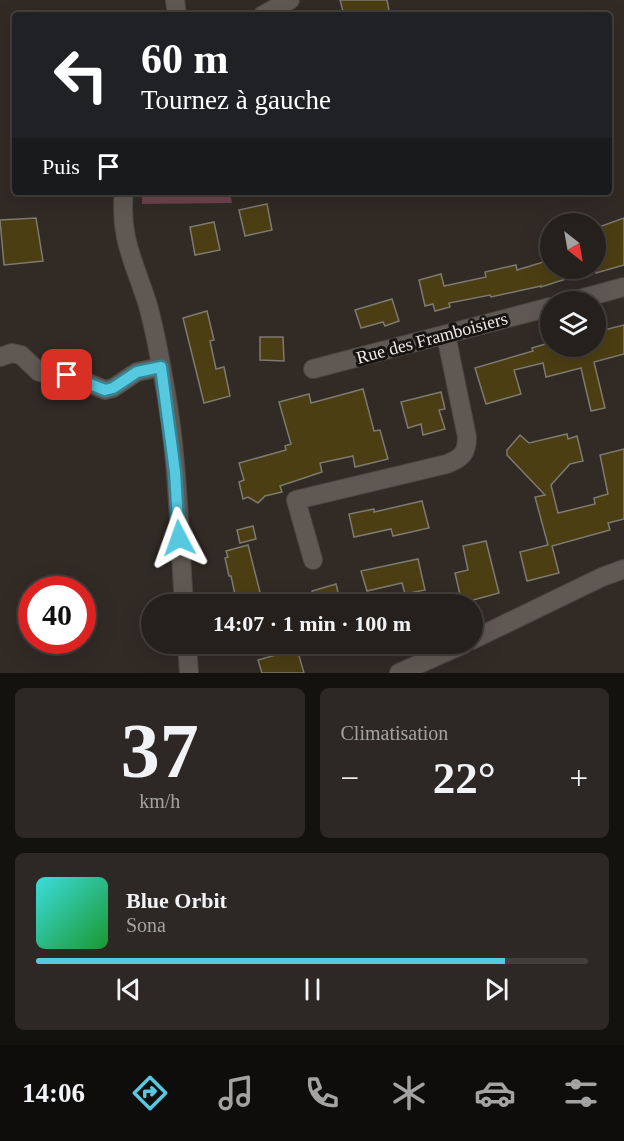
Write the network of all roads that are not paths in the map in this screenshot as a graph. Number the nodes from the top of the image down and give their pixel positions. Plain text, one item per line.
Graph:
1 (290, 0) edge
2 (268, 12) edge
3 (124, 195) edge
4 (624, 287) edge
5 (606, 292) edge
6 (540, 310) edge
7 (446, 335) junction
8 (0, 357) edge
9 (161, 367) junction
10 (313, 369) dead end
11 (313, 560) dead end
12 (624, 568) edge
13 (183, 594) edge
14 (483, 634) edge
15 (188, 654) edge
16 (442, 654) edge
17 (189, 673) edge
18 (399, 673) edge

1 - 2 street
3 - 9 street
4 - 5 street
6 - 7 street, Rue des Framboisiers
7 - 10 street, Rue des Framboisiers
7 - 11 street
8 - 9 street
9 - 13 street
12 - 14 street
15 - 17 street
16 - 18 street

